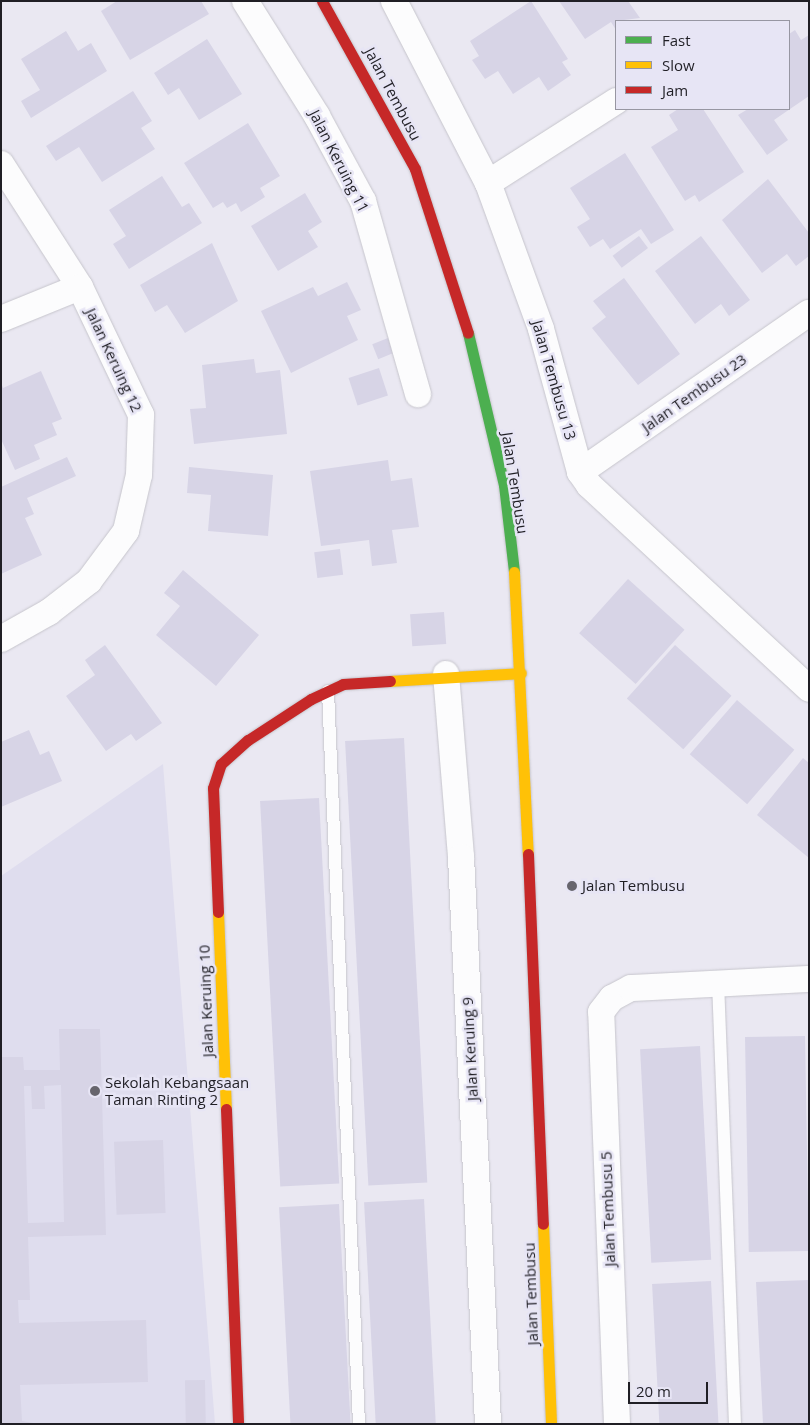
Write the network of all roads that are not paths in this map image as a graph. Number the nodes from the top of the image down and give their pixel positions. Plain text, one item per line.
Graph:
1 (245, 1) edge
2 (322, 1) edge
3 (394, 1) edge
4 (615, 102) edge
5 (1, 164) edge
6 (488, 184) junction
7 (80, 286) junction
8 (809, 313) edge
9 (1, 319) edge
10 (418, 394) dead end
11 (580, 472) junction
12 (1, 639) edge
13 (521, 673) junction
14 (446, 674) junction
15 (809, 689) edge
16 (328, 691) junction
17 (809, 979) edge
18 (718, 982) junction
19 (238, 1424) edge
20 (359, 1424) edge
21 (488, 1424) edge
22 (551, 1424) edge
23 (617, 1424) edge
24 (735, 1424) edge

1 - 10 street, Jalan Keruing 11
2 - 13 street, Jalan Tembusu
3 - 6 street, Jalan Tembusu 13
4 - 6 street
5 - 7 street, Jalan Keruing 12
6 - 11 street, Jalan Tembusu 13
7 - 9 street
7 - 12 street, Jalan Keruing 12
8 - 11 street, Jalan Tembusu 23
11 - 15 street, Jalan Tembusu 13
13 - 14 street
13 - 22 street, Jalan Tembusu
14 - 16 street
14 - 21 street, Jalan Keruing 9
16 - 19 street, Jalan Keruing 10
16 - 20 lane
17 - 18 street
18 - 23 street, Jalan Tembusu 5
18 - 24 lane

